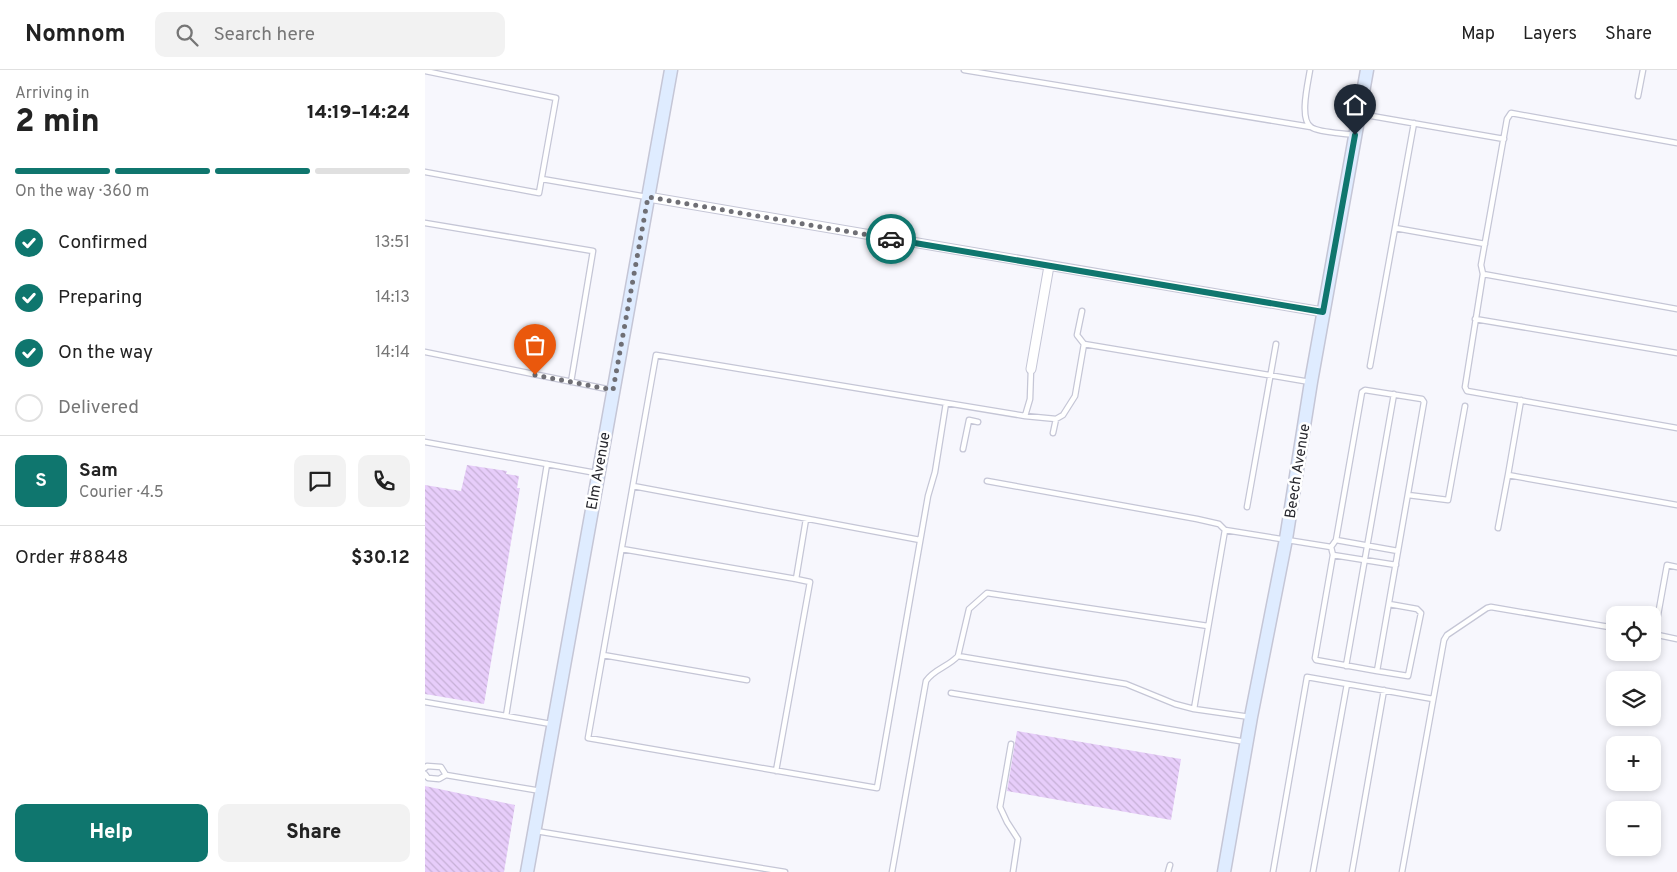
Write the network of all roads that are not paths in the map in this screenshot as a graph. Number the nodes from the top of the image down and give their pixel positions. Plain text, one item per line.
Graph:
1 (671, 70) edge
2 (964, 70) edge
3 (1310, 70) edge
4 (1367, 70) edge
5 (1643, 70) edge
6 (425, 71) edge
7 (1638, 96) dead end
8 (1359, 114) junction
9 (1414, 123) junction
10 (1311, 127) junction
11 (1355, 135) junction
12 (1504, 139) junction
13 (1677, 143) edge
14 (425, 172) edge
15 (542, 179) junction
16 (648, 197) junction
17 (425, 223) edge
18 (1395, 228) junction
19 (1485, 244) junction
20 (1049, 266) junction
21 (1483, 274) junction
22 (1677, 308) edge
23 (1082, 311) dead end
24 (1323, 312) junction
25 (1475, 319) junction
26 (1084, 344) junction
27 (1276, 344) dead end
28 (425, 352) edge
29 (1677, 353) edge
30 (1370, 366) dead end
31 (1031, 369) joint
32 (1270, 374) junction
33 (571, 382) junction
34 (1311, 382) junction
35 (613, 390) junction
36 (1394, 394) junction
37 (1521, 400) junction
38 (946, 403) junction
39 (1465, 406) dead end
40 (1025, 416) junction
41 (1056, 419) junction
42 (979, 422) dead end
43 (1677, 428) edge
44 (1053, 433) dead end
45 (425, 442) edge
46 (963, 449) dead end
47 (547, 464) junction
48 (598, 473) junction
49 (1508, 475) junction
50 (987, 481) dead end
51 (633, 486) junction
52 (1409, 494) junction
53 (1677, 505) edge
54 (1247, 507) dead end
55 (807, 519) junction
56 (1498, 528) dead end
57 (1225, 530) junction
58 (1286, 539) junction
59 (921, 540) junction
60 (1336, 540) junction
61 (1367, 546) junction
62 (1331, 547) junction
63 (622, 549) junction
64 (1399, 551) junction
65 (1333, 555) junction
66 (1365, 560) junction
67 (1396, 566) junction
68 (1677, 567) edge
69 (796, 579) junction
70 (1389, 604) junction
71 (1660, 606) edge
72 (1208, 626) junction
73 (1606, 626) edge
74 (1661, 634) edge
75 (1677, 639) edge
76 (603, 654) junction
77 (958, 656) junction
78 (1346, 666) junction
79 (1377, 671) junction
80 (747, 680) dead end
81 (1347, 684) junction
82 (1384, 690) junction
83 (951, 694) dead end
84 (1433, 699) junction
85 (425, 702) edge
86 (1194, 709) junction
87 (506, 716) junction
88 (1251, 717) junction
89 (555, 725) junction
90 (1247, 742) junction
91 (1011, 744) dead end
92 (425, 768) edge
93 (776, 771) junction
94 (425, 774) edge
95 (446, 775) junction
96 (542, 791) junction
97 (535, 830) junction
98 (1170, 865) dead end
99 (527, 872) edge
100 (785, 872) edge
101 (892, 872) edge
102 (1013, 872) edge
103 (1168, 872) edge
104 (1224, 872) edge
105 (1273, 872) edge
106 (1313, 872) edge
107 (1352, 872) edge
108 (1402, 872) edge

1 - 16 main road, Elm Avenue
2 - 10 lane
3 - 10 lane
4 - 8 main road, Beech Avenue
5 - 7 lane
6 - 15 lane
8 - 9 lane
8 - 11 main road, Beech Avenue
9 - 12 lane
9 - 18 lane
10 - 11 lane
11 - 24 main road, Beech Avenue
12 - 13 lane
12 - 19 lane
14 - 15 lane
15 - 16 lane
16 - 20 street
16 - 35 main road, Elm Avenue
17 - 33 lane
18 - 19 lane
18 - 30 lane
19 - 21 lane
20 - 24 street
20 - 31 street
21 - 22 lane
21 - 25 lane
23 - 26 lane
24 - 34 main road, Beech Avenue
25 - 29 lane
25 - 37 lane
26 - 32 lane
26 - 41 lane
27 - 32 lane
28 - 33 lane
31 - 40 lane
32 - 34 lane
32 - 54 lane
33 - 35 lane
34 - 58 main road, Beech Avenue
35 - 48 main road, Elm Avenue
36 - 52 lane
36 - 60 lane
36 - 61 lane
37 - 43 lane
37 - 49 lane
38 - 40 lane
38 - 51 lane
38 - 59 lane
39 - 52 lane
40 - 41 lane
41 - 44 lane
42 - 46 lane
45 - 47 lane
47 - 48 lane
47 - 87 lane
48 - 89 main road, Elm Avenue
49 - 53 lane
49 - 56 lane
50 - 57 lane
51 - 55 lane
51 - 63 lane
52 - 64 lane
55 - 59 lane
55 - 69 lane
57 - 58 lane
57 - 72 lane
58 - 62 lane
58 - 88 main road, Beech Avenue
59 - 93 lane
60 - 61 lane
60 - 62 lane
61 - 64 lane
61 - 66 lane
62 - 65 lane
63 - 69 lane
63 - 76 lane
64 - 67 lane
65 - 66 lane
65 - 78 lane
66 - 67 lane
66 - 78 lane
67 - 70 lane
68 - 71 lane
69 - 93 lane
70 - 79 lane
70 - 79 lane
72 - 77 lane
72 - 86 lane
73 - 84 lane
74 - 75 lane
76 - 80 lane
76 - 93 lane
77 - 86 lane
77 - 101 lane
78 - 79 lane
81 - 82 lane
81 - 105 lane
81 - 106 lane
82 - 84 lane
82 - 107 lane
83 - 90 lane
84 - 108 lane
85 - 87 lane
86 - 88 lane
87 - 89 lane
88 - 90 main road, Beech Avenue
89 - 96 main road, Elm Avenue
90 - 104 main road, Beech Avenue
91 - 102 lane
92 - 95 lane
94 - 95 lane
95 - 96 lane
96 - 97 main road, Elm Avenue
97 - 99 main road, Elm Avenue
97 - 100 lane
98 - 103 lane

